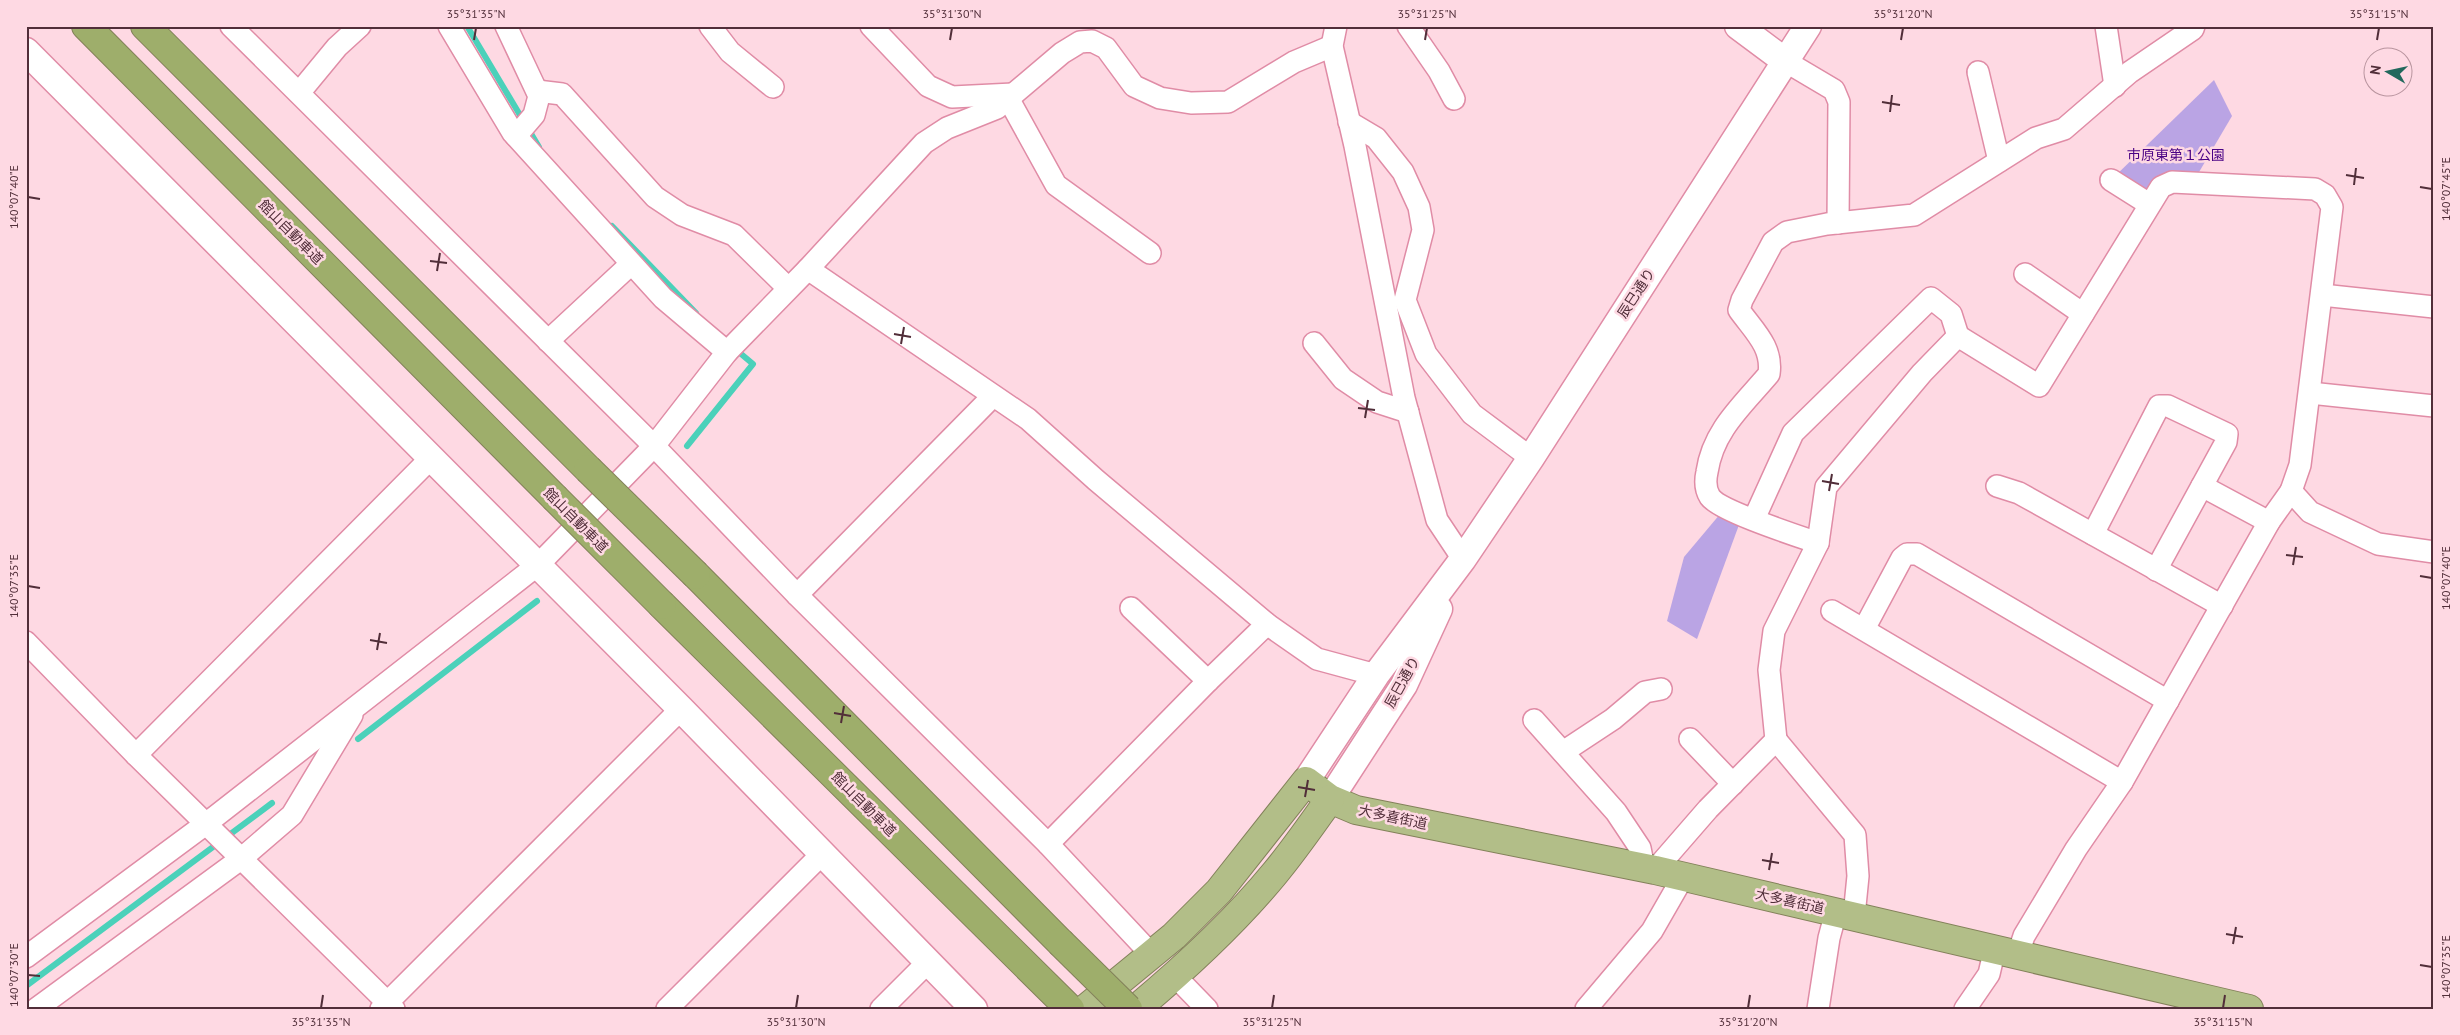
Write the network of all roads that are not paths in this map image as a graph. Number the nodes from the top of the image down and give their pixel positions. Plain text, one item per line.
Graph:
1 (86, 26) edge
2 (145, 26) edge
3 (231, 26) edge
4 (360, 26) edge
5 (449, 26) edge
6 (506, 26) edge
7 (710, 26) edge
8 (871, 26) edge
9 (1408, 26) edge
10 (1738, 26) edge
11 (1808, 26) edge
12 (2106, 26) edge
13 (2194, 26) edge
14 (1334, 36) edge
15 (26, 51) edge
16 (1785, 61) junction
17 (1978, 72) dead end
18 (2115, 86) junction
19 (773, 87) dead end
20 (538, 91) junction
21 (299, 93) junction
22 (1010, 96) junction
23 (1454, 99) dead end
24 (1349, 122) junction
25 (516, 136) junction
26 (1999, 161) junction
27 (2111, 180) dead end
28 (2149, 204) junction
29 (1838, 223) junction
30 (1150, 253) dead end
31 (631, 264) junction
32 (808, 269) junction
33 (2025, 274) dead end
34 (788, 288) junction
35 (2322, 295) junction
36 (2434, 307) edge
37 (2083, 314) junction
38 (1958, 336) junction
39 (548, 341) junction
40 (1314, 344) dead end
41 (726, 352) junction
42 (2310, 393) junction
43 (993, 396) junction
44 (2434, 406) edge
45 (1408, 412) junction
46 (654, 446) junction
47 (432, 458) junction
48 (1531, 458) junction
49 (1997, 486) dead end
50 (2202, 486) junction
51 (2291, 491) junction
52 (1754, 519) junction
53 (2270, 522) junction
54 (2093, 534) junction
55 (1818, 543) junction
56 (2434, 552) edge
57 (1463, 558) junction
58 (538, 564) junction
59 (2156, 570) junction
60 (797, 595) junction
61 (2222, 606) junction
62 (1131, 608) dead end
63 (1832, 610) dead end
64 (1267, 624) junction
65 (1864, 629) junction
66 (26, 642) edge
67 (1376, 675) junction
68 (1208, 680) junction
69 (1661, 689) dead end
70 (2168, 701) junction
71 (359, 704) junction
72 (681, 709) junction
73 (1534, 720) dead end
74 (1690, 739) dead end
75 (1776, 740) junction
76 (1562, 752) junction
77 (136, 755) junction
78 (1306, 781) junction
79 (2122, 782) junction
80 (1733, 784) junction
81 (1330, 799) junction
82 (207, 823) junction
83 (1048, 844) junction
84 (823, 853) junction
85 (242, 858) junction
86 (1649, 869) junction
87 (1683, 877) junction
88 (1845, 914) junction
89 (2007, 951) junction
90 (1152, 955) junction
91 (26, 957) edge
92 (929, 961) junction
93 (1175, 976) junction
94 (388, 1007) edge
95 (36, 1009) edge
96 (666, 1009) edge
97 (881, 1009) edge
98 (974, 1009) edge
99 (1070, 1009) edge
100 (1085, 1009) edge
101 (1128, 1009) edge
102 (1136, 1009) edge
103 (1207, 1009) edge
104 (1586, 1009) edge
105 (1818, 1009) edge
106 (1966, 1009) edge
107 (2249, 1009) edge

1 - 99 highway, 館山自動車道, bridge
2 - 101 highway, bridge
3 - 21 street
4 - 21 street
5 - 25 street
6 - 20 street
7 - 19 street
8 - 22 street
9 - 23 street
10 - 16 street
11 - 16 street, 辰巳通り
12 - 18 street
13 - 18 street
14 - 22 street
14 - 24 street
15 - 47 street
16 - 29 street
16 - 48 street, 辰巳通り
17 - 26 street
18 - 26 street
20 - 25 street
20 - 34 street
21 - 39 street
22 - 30 street
22 - 32 street
24 - 45 street
24 - 48 street
25 - 31 street
26 - 29 street
27 - 28 street
28 - 35 street
28 - 37 street
29 - 52 street
31 - 39 street
31 - 41 street
32 - 34 street
32 - 43 street
33 - 37 street
34 - 41 street
35 - 36 street
35 - 42 street
37 - 38 street
38 - 52 street
38 - 55 street
39 - 46 street
40 - 45 street
41 - 46 street
42 - 44 street
42 - 51 street
43 - 60 street
43 - 64 street
45 - 57 street
46 - 58 street
46 - 60 street
47 - 58 street
47 - 77 street
48 - 57 street, 辰巳通り
49 - 54 street
50 - 53 street
50 - 54 street
50 - 59 street
51 - 53 street
51 - 56 street
52 - 55 street
53 - 61 street
54 - 59 street
55 - 75 street
57 - 67 street, 辰巳通り
57 - 81 street, 辰巳通り
58 - 71 street
58 - 72 street
59 - 61 street
60 - 83 street
61 - 70 street
62 - 68 street
63 - 65 street
64 - 67 street
64 - 68 street
65 - 70 street
65 - 79 street
66 - 77 street
67 - 78 street, 辰巳通り
68 - 83 street
69 - 76 street
70 - 79 street
71 - 82 street
71 - 85 street
72 - 84 street
72 - 94 street
73 - 76 street
74 - 80 street
75 - 80 street
75 - 88 street
76 - 86 street
77 - 82 street
78 - 81 highway, 大多喜街道
78 - 90 highway
79 - 89 street
80 - 86 street
81 - 86 highway, 大多喜街道
81 - 93 highway
82 - 85 street
82 - 91 street
83 - 90 street
84 - 92 street
84 - 96 street
85 - 94 street
85 - 95 street
86 - 87 highway, 大多喜街道
87 - 88 highway, 大多喜街道
87 - 104 street
88 - 89 highway, 大多喜街道
88 - 105 street
89 - 106 street
89 - 107 highway, 大多喜街道
90 - 100 highway
92 - 97 street
92 - 98 street
93 - 102 highway
93 - 103 street

